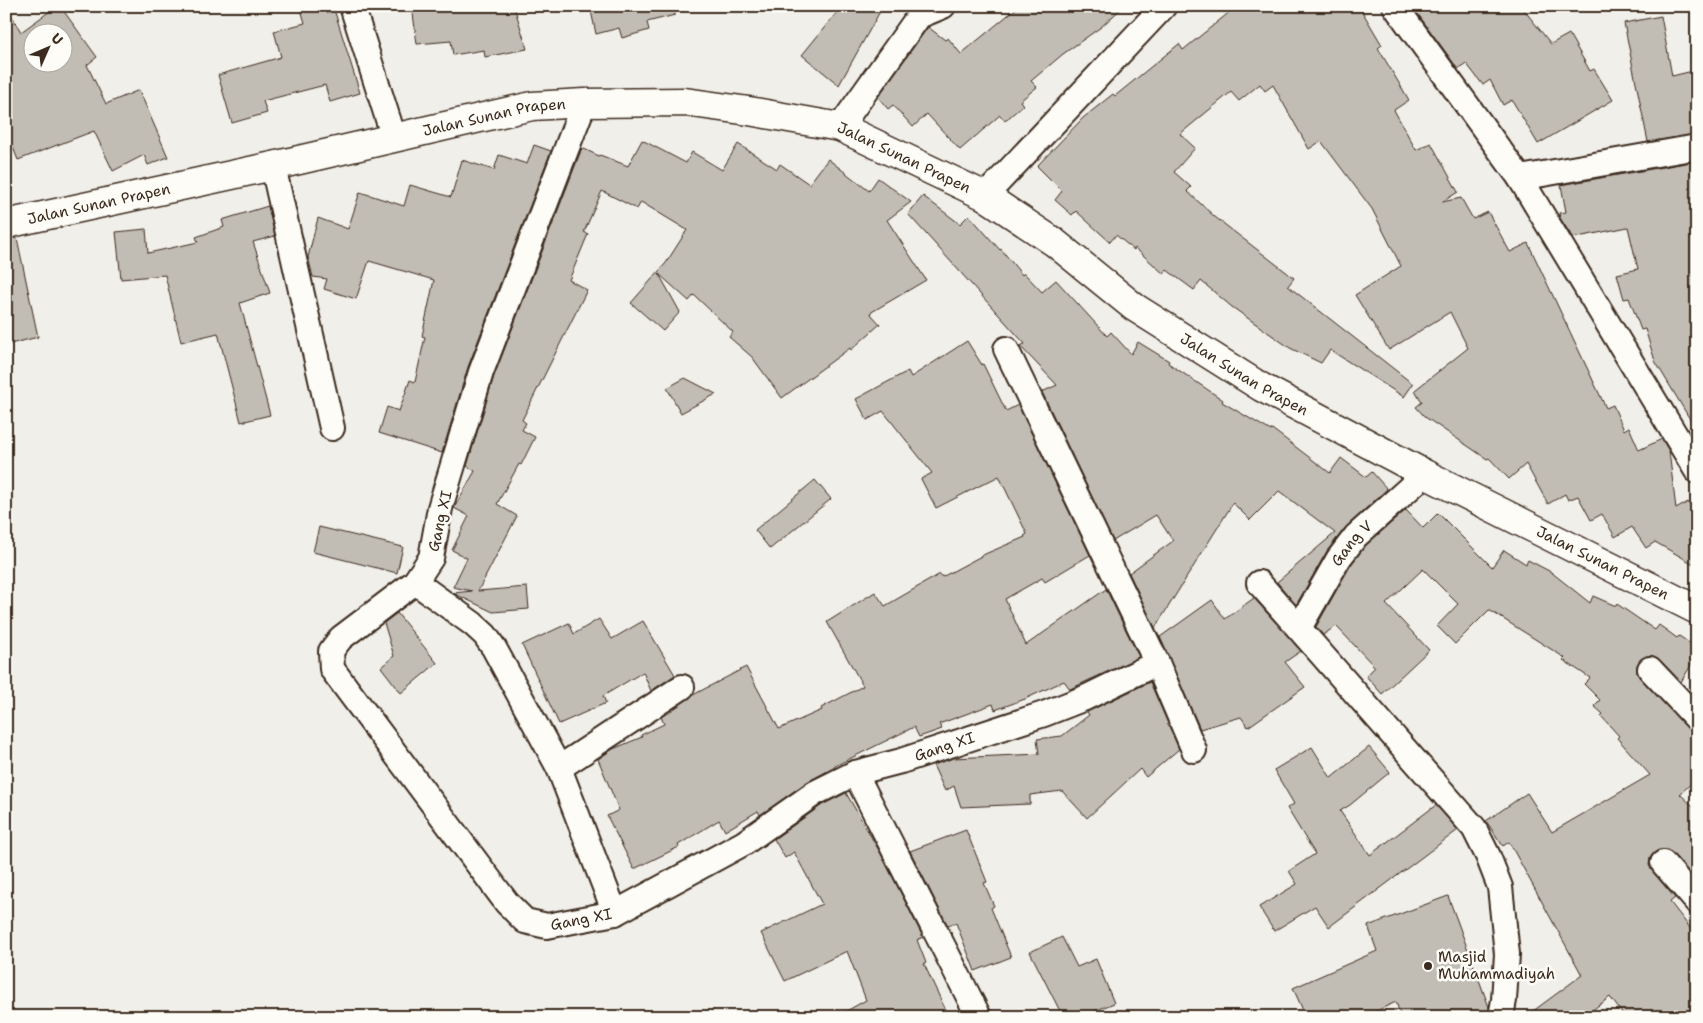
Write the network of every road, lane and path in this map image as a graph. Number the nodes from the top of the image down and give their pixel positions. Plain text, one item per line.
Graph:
1 (352, 6) edge
2 (943, 6) edge
3 (1164, 6) edge
4 (1395, 6) edge
5 (584, 103) junction
6 (840, 127) junction
7 (394, 138) junction
8 (1697, 147) edge
9 (273, 166) junction
10 (1520, 178) junction
11 (984, 196) junction
12 (7, 222) edge
13 (1006, 349) dead end
14 (332, 428) dead end
15 (1697, 471) edge
16 (1424, 474) junction
17 (415, 582) junction
18 (1259, 583) dead end
19 (1697, 610) edge
20 (1299, 628) junction
21 (1157, 663) junction
22 (1650, 669) dead end
23 (682, 687) dead end
24 (1697, 719) edge
25 (1194, 750) dead end
26 (559, 768) junction
27 (855, 774) junction
28 (1663, 863) dead end
29 (1697, 902) edge
30 (615, 913) junction
31 (979, 1017) edge
32 (1502, 1017) edge

1 - 7 street
2 - 6 street
3 - 11 street
4 - 10 street
5 - 6 main road, Jalan Sunan Prapen
5 - 7 main road, Jalan Sunan Prapen
5 - 17 street, Gang XI
6 - 11 main road, Jalan Sunan Prapen
7 - 9 main road, Jalan Sunan Prapen
8 - 10 street
9 - 12 main road, Jalan Sunan Prapen
9 - 14 street
10 - 15 street
11 - 16 main road, Jalan Sunan Prapen
13 - 21 street
16 - 19 main road, Jalan Sunan Prapen
16 - 20 street, Gang V
17 - 26 street
17 - 30 street, Gang XI
18 - 20 street
20 - 32 street
21 - 25 street
21 - 27 street, Gang XI
22 - 24 street
23 - 26 street
26 - 30 street
27 - 30 street, Gang XI
27 - 31 street
28 - 29 street

